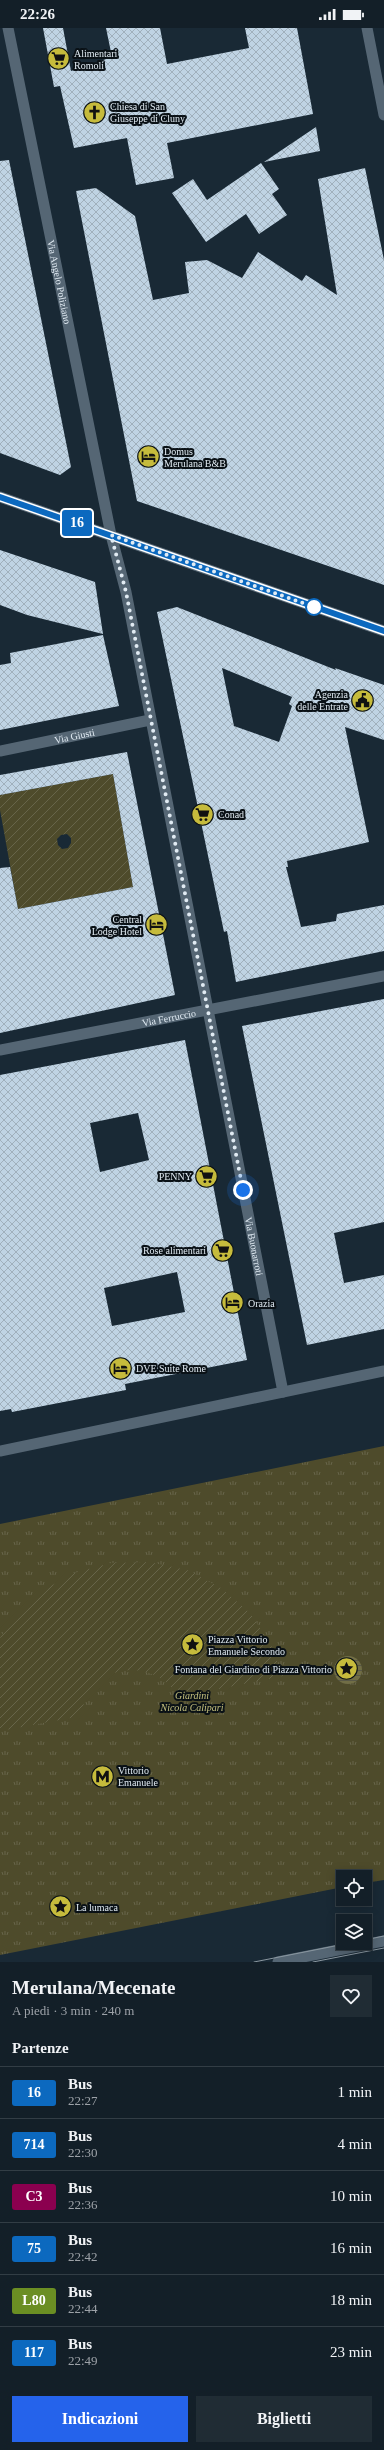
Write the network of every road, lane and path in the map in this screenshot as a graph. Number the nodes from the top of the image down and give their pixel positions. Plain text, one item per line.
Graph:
1 (8, 28) edge
2 (367, 28) edge
3 (384, 116) edge
4 (0, 497) edge
5 (111, 535) junction
6 (384, 631) edge
7 (150, 720) junction
8 (0, 751) edge
9 (384, 976) edge
10 (208, 1010) junction
11 (0, 1050) edge
12 (384, 1371) edge
13 (283, 1392) junction
14 (0, 1452) edge
15 (384, 1941) edge
16 (278, 1962) edge

1 - 5 street, Via Angelo Poliziano
2 - 3 street
4 - 5 street
5 - 6 street
5 - 7 street, Via Buonarroti
7 - 8 street, Via Giusti
7 - 10 street, Via Buonarroti
9 - 10 street, Via Ferruccio
10 - 11 street, Via Ferruccio
10 - 13 street, Via Buonarroti
12 - 13 street
13 - 14 street
15 - 16 street

